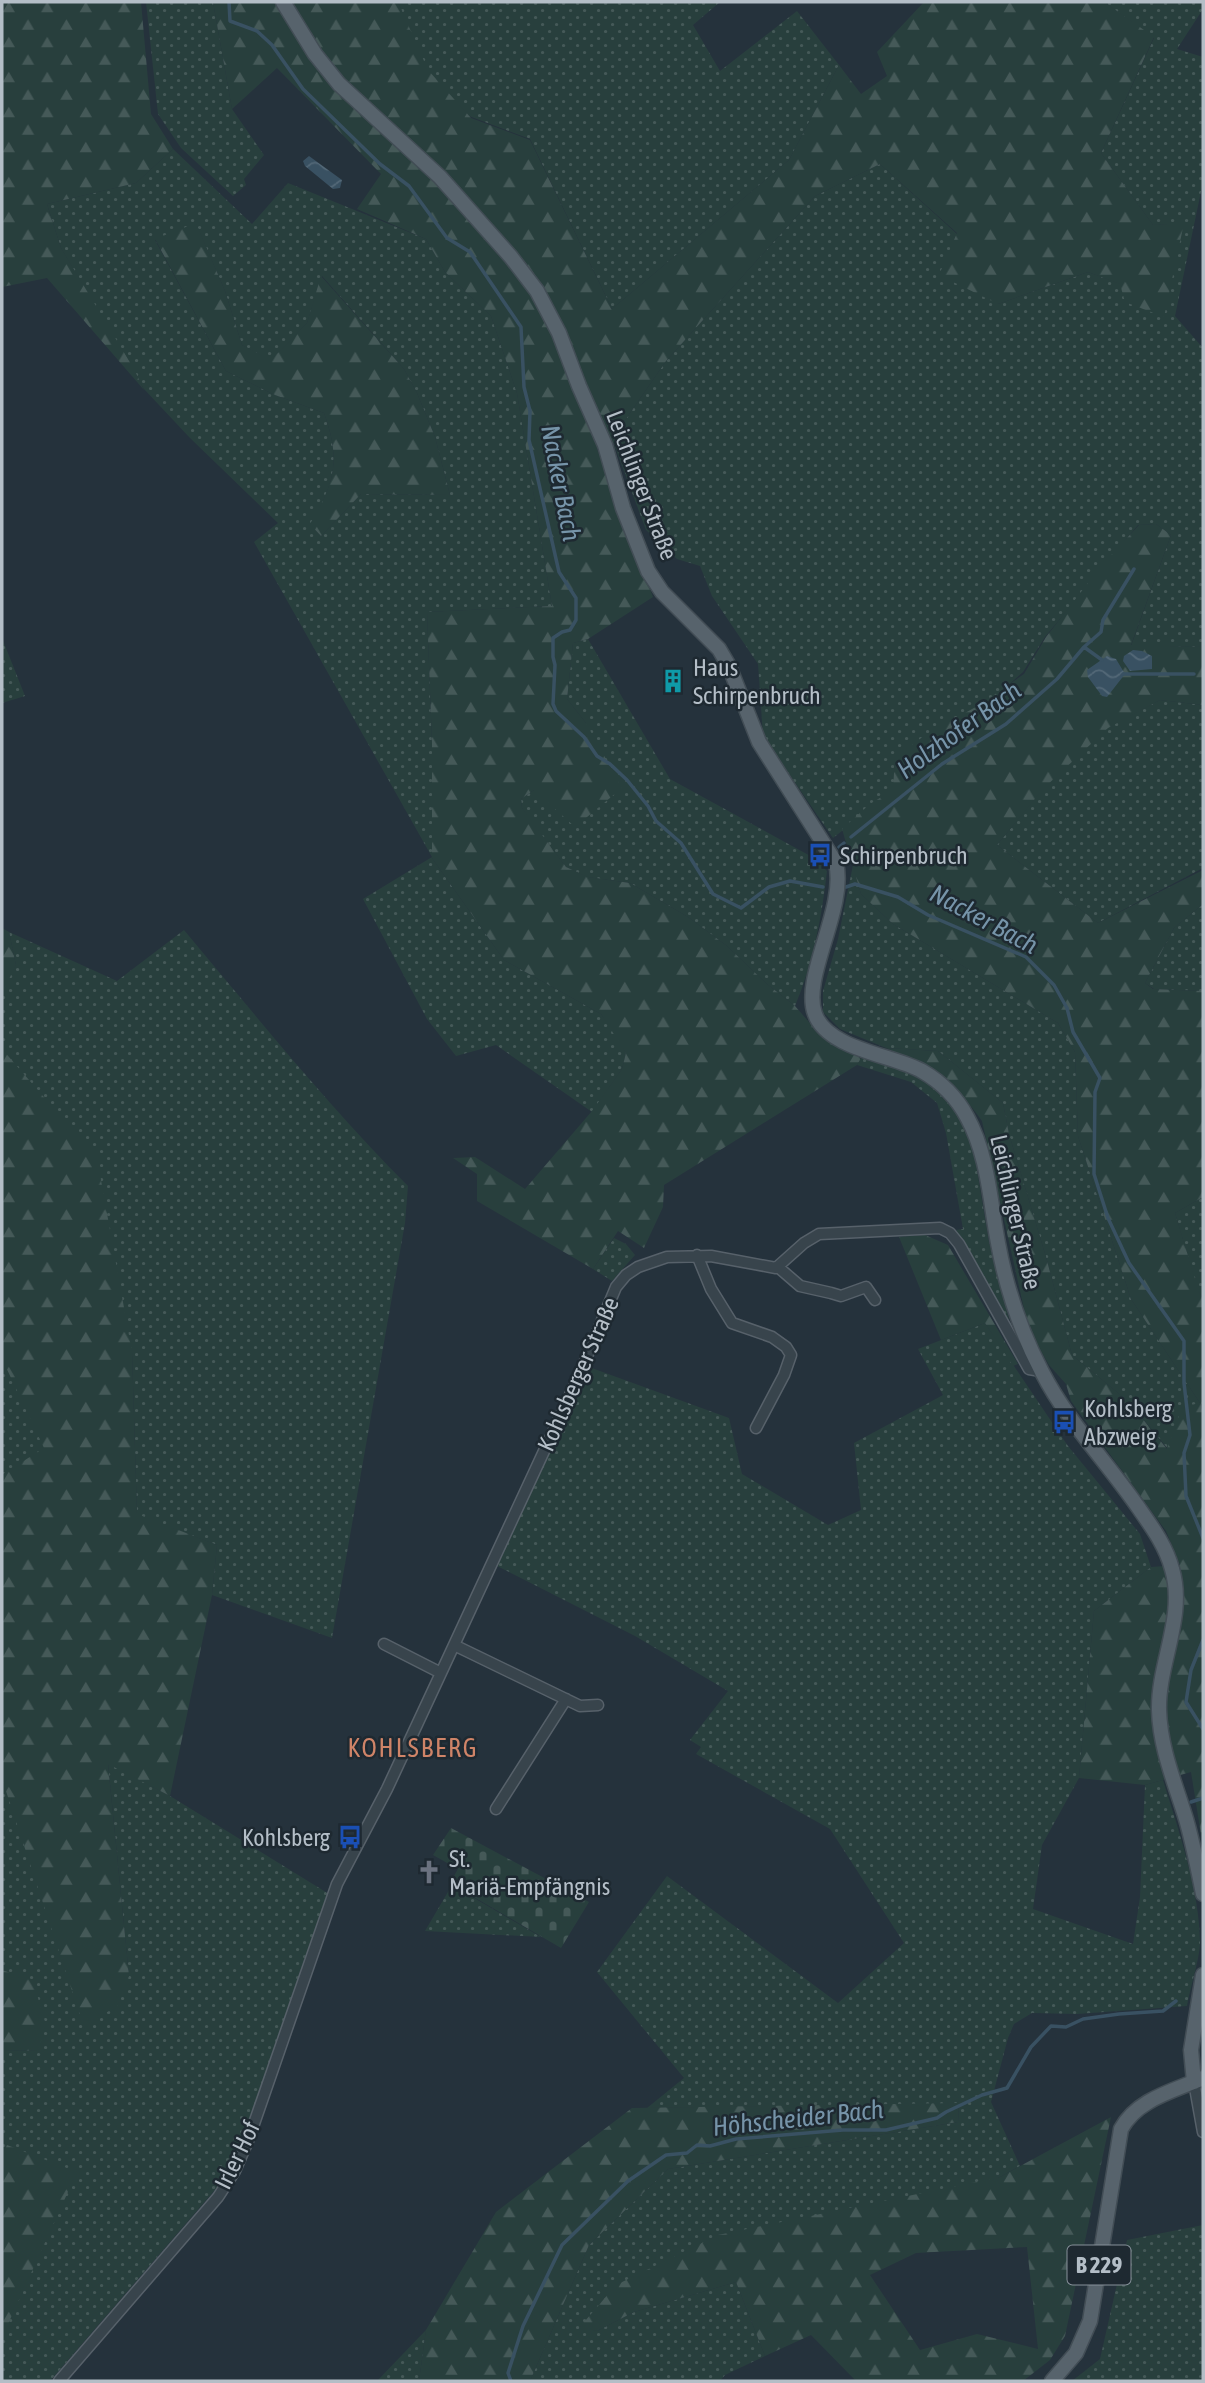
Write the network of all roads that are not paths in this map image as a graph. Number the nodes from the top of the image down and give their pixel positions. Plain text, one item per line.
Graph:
1 (283, 2) edge
2 (697, 1255) junction
3 (778, 1267) junction
4 (874, 1300) dead end
5 (1041, 1371) junction
6 (756, 1428) dead end
7 (384, 1644) dead end
8 (454, 1645) junction
9 (442, 1672) junction
10 (566, 1699) junction
11 (598, 1705) dead end
12 (496, 1809) dead end
13 (337, 1884) joint
14 (1203, 1894) edge
15 (1203, 1975) edge
16 (1198, 2038) edge
17 (1198, 2080) edge
18 (1203, 2132) edge
19 (59, 2381) edge
20 (1052, 2381) edge

1 - 5 main road, Leichlinger Straße
2 - 3 street, Kohlsberger Straße
2 - 6 street
2 - 8 street, Kohlsberger Straße
3 - 4 street
3 - 5 street
5 - 14 main road, Leichlinger Straße
7 - 9 street
8 - 9 street, Kohlsberger Straße
8 - 10 street
9 - 13 street, Kohlsberger Straße
10 - 11 street
10 - 12 street
13 - 19 street, Irler Hof
15 - 16 main road
16 - 17 main road
17 - 18 street
17 - 20 main road, B 229

